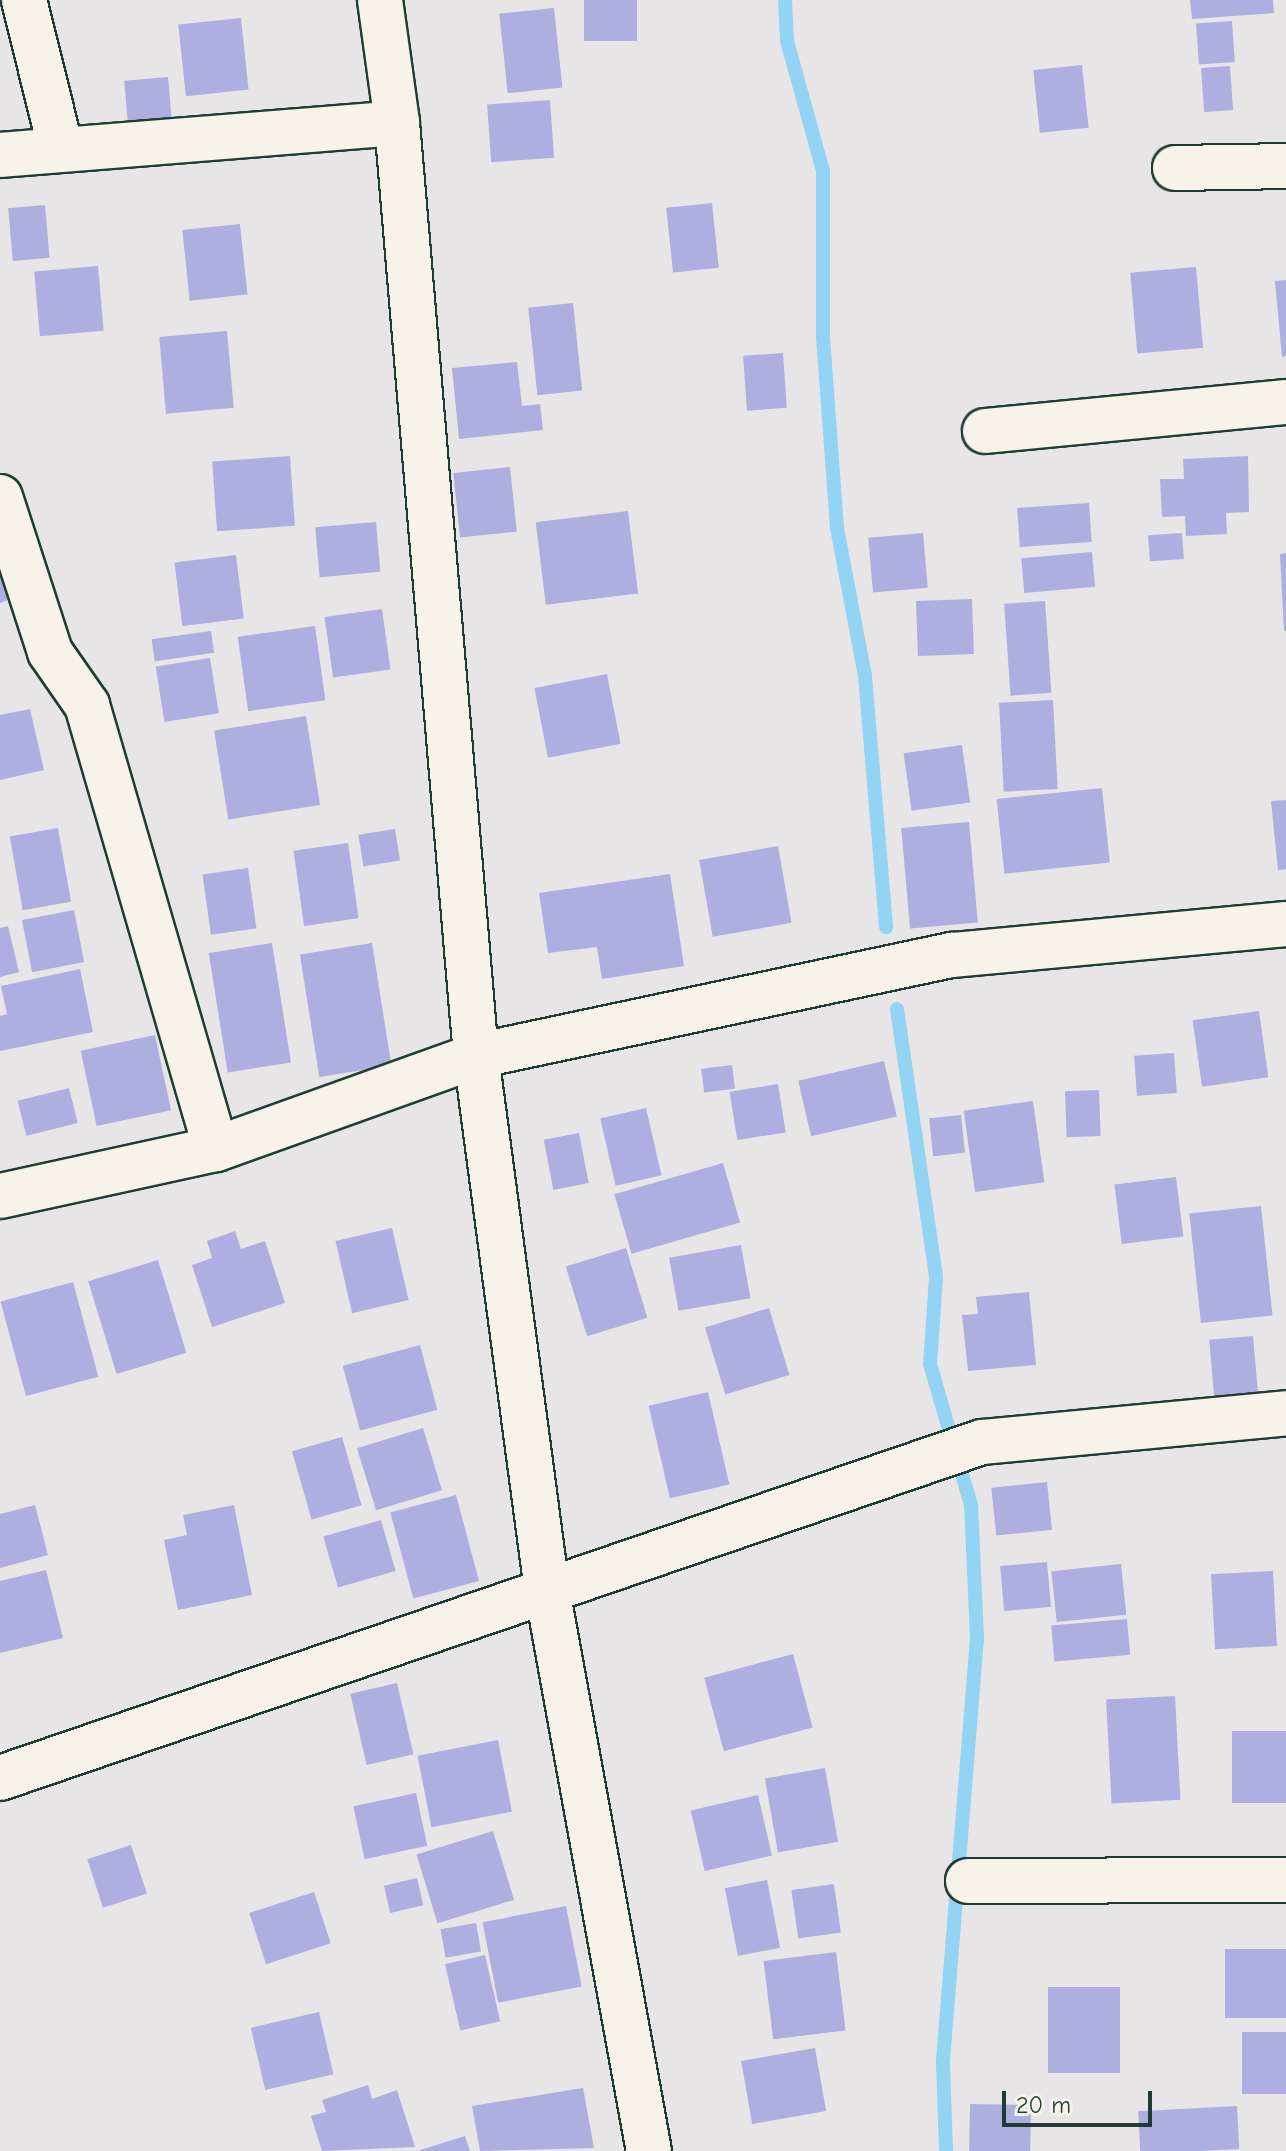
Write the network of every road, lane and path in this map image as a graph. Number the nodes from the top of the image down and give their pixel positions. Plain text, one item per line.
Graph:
1 (24, 0) edge
2 (380, 0) edge
3 (397, 123) junction
4 (60, 146) junction
5 (0, 155) edge
6 (1286, 166) edge
7 (1175, 168) dead end
8 (1286, 402) edge
9 (985, 431) dead end
10 (0, 497) edge
11 (1286, 924) edge
12 (476, 1056) junction
13 (216, 1149) junction
14 (0, 1196) edge
15 (1286, 1413) edge
16 (547, 1590) junction
17 (0, 1778) edge
18 (1286, 1880) edge
19 (968, 1881) dead end
20 (649, 2151) edge

1 - 4 street
2 - 3 street
3 - 4 street
3 - 12 street
4 - 5 street
6 - 7 street
8 - 9 street
10 - 13 street
11 - 12 street
12 - 13 street
12 - 16 street
13 - 14 street
15 - 16 street
16 - 17 street
16 - 20 street
18 - 19 street

